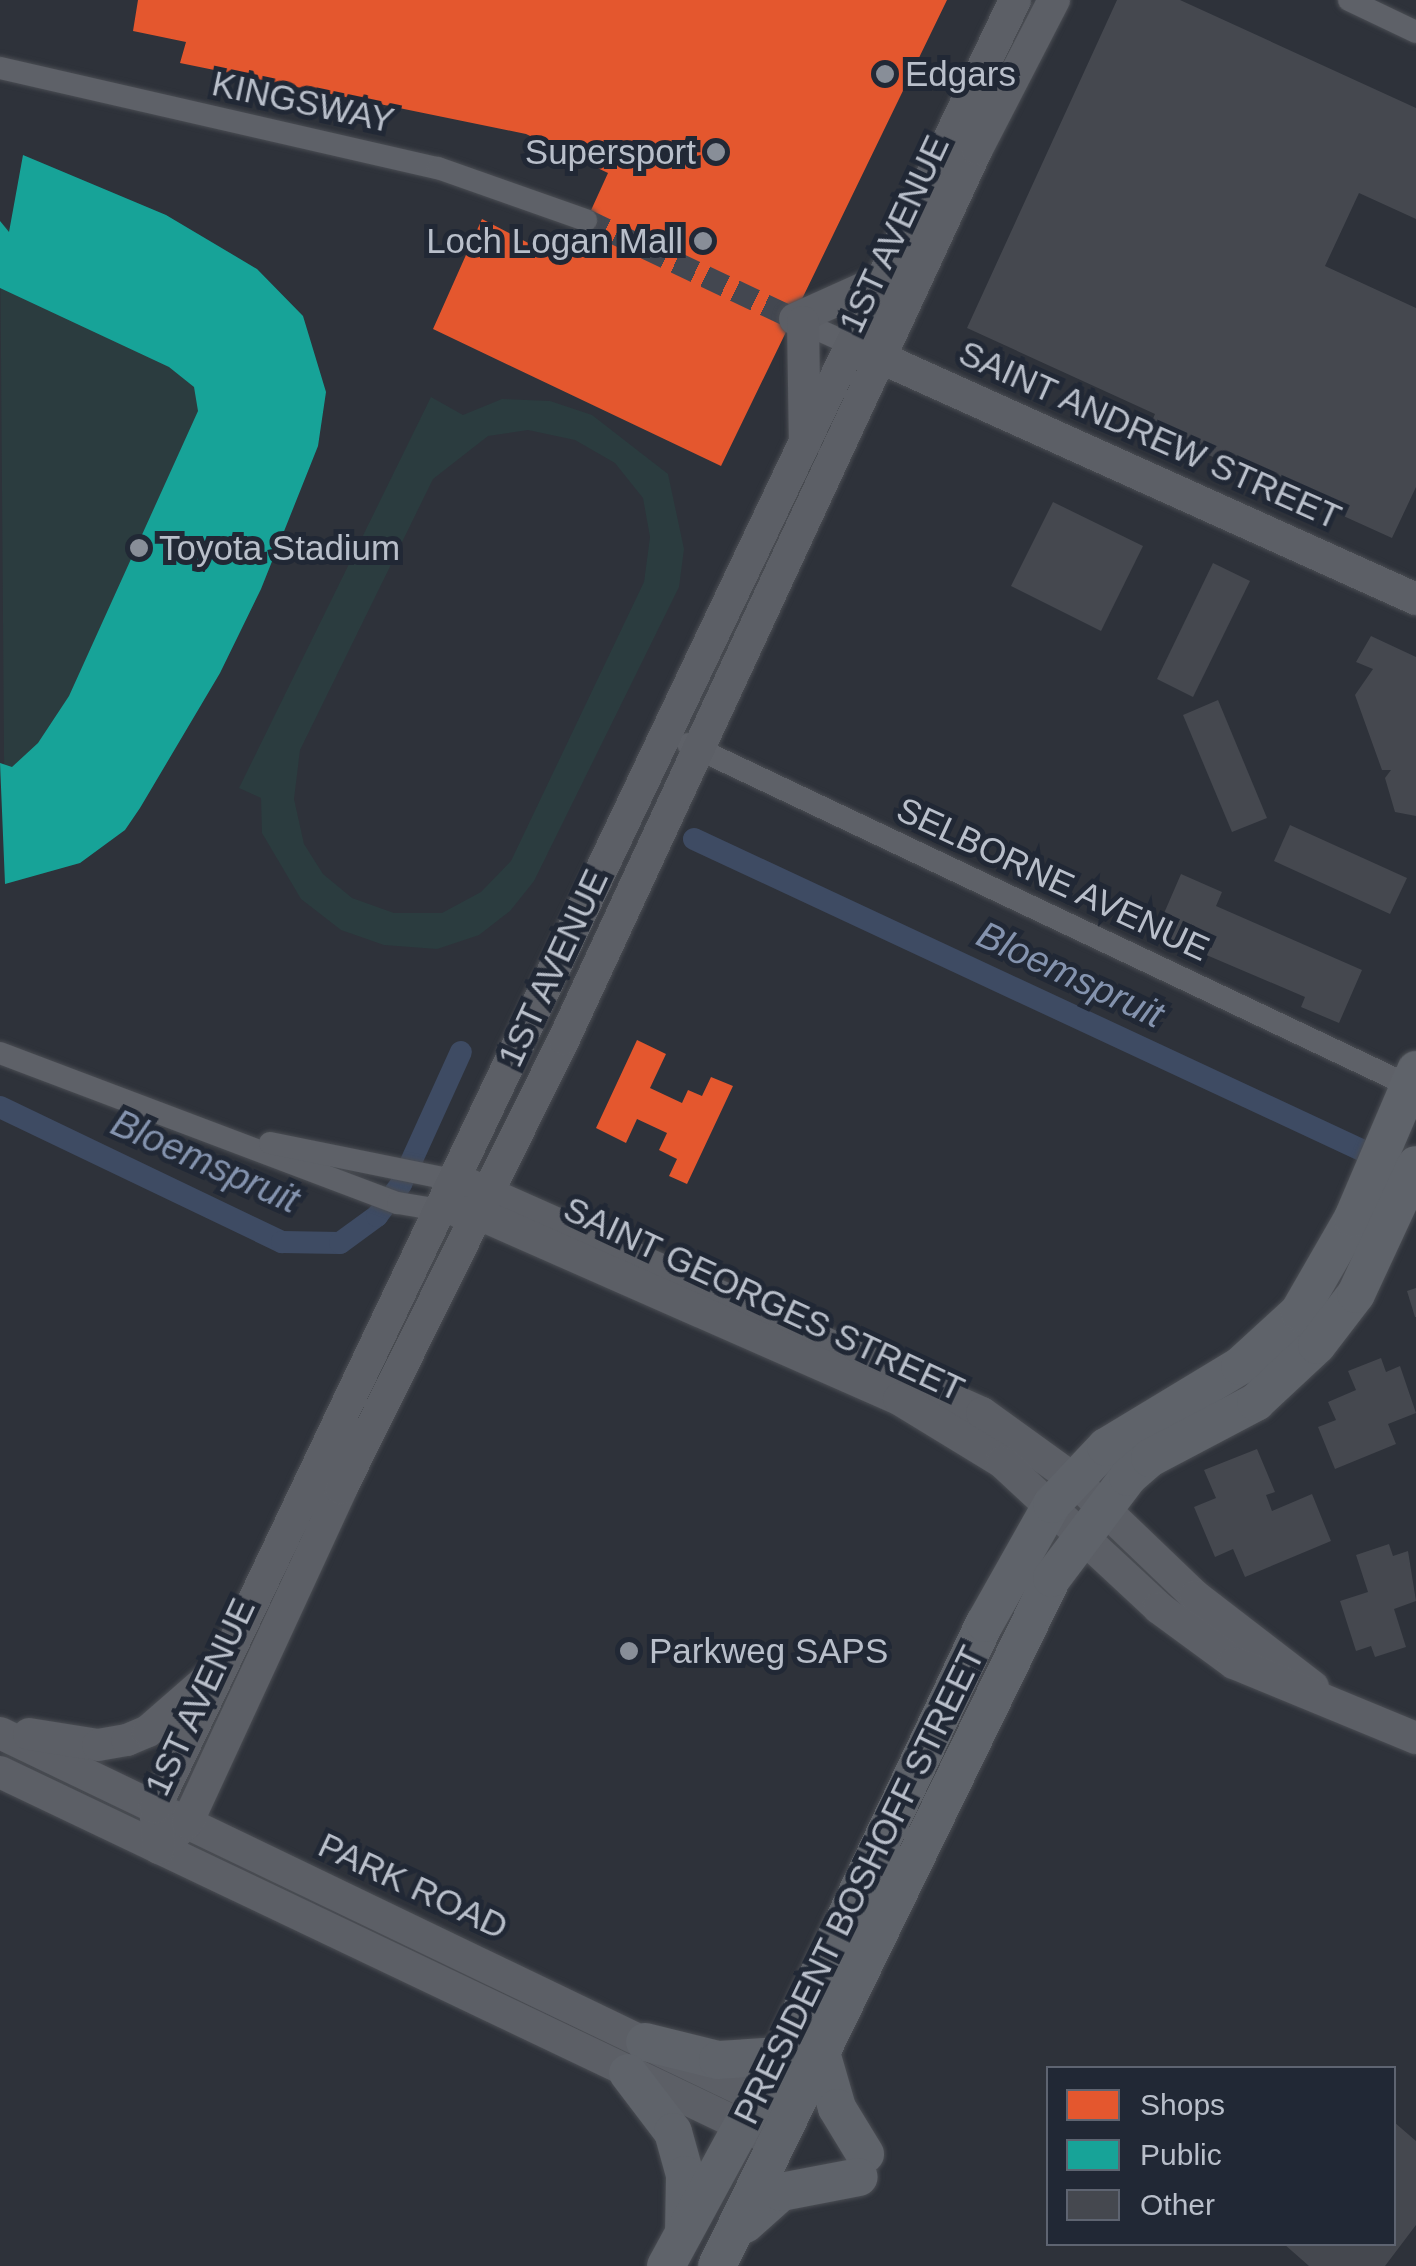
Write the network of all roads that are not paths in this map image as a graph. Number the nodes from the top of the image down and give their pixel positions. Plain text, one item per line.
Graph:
1 (1015, 0) edge
2 (1054, 0) edge
3 (1349, 0) edge
4 (1416, 32) edge
5 (0, 68) edge
6 (586, 220) tunnel mouth
7 (884, 279) junction
8 (797, 320) junction
9 (866, 351) junction
10 (805, 443) junction
11 (1416, 599) edge
12 (668, 732) junction
13 (699, 752) junction
14 (0, 1053) edge
15 (1413, 1078) edge
16 (232, 1136) junction
17 (1416, 1165) edge
18 (447, 1195) junction
19 (485, 1202) junction
20 (1370, 1224) junction
21 (1062, 1491) junction
22 (1093, 1518) junction
23 (222, 1666) junction
24 (0, 1730) edge
25 (1416, 1738) edge
26 (0, 1772) edge
27 (155, 1808) junction
28 (187, 1823) junction
29 (158, 1848) junction
30 (820, 2049) junction
31 (780, 2056) junction
32 (636, 2058) junction
33 (767, 2120) junction
34 (675, 2250) edge
35 (726, 2250) edge

1 - 7 street, 1ST AVENUE
2 - 9 street, 1ST AVENUE
3 - 4 street
5 - 6 street, KINGSWAY
7 - 8 street
7 - 9 street, 1ST AVENUE
8 - 9 street
8 - 10 street
9 - 10 street, 1ST AVENUE
9 - 11 street, SAINT ANDREW STREET
9 - 13 street, 1ST AVENUE
10 - 12 street, 1ST AVENUE
12 - 13 street, SELBORNE AVENUE
12 - 18 street, 1ST AVENUE
13 - 15 street, SELBORNE AVENUE
13 - 19 street, 1ST AVENUE
14 - 16 street
15 - 20 main road
16 - 18 street
16 - 18 street
17 - 20 main road
18 - 19 street, SAINT GEORGES STREET
18 - 23 street, 1ST AVENUE
19 - 21 street, SAINT GEORGES STREET
19 - 28 street, 1ST AVENUE
20 - 21 main road
20 - 22 main road, PRESIDENT BOSHOFF STREET
21 - 22 street, SAINT GEORGES STREET
21 - 31 main road, PRESIDENT BOSHOFF STREET
22 - 25 street, SAINT GEORGES STREET
22 - 30 main road, PRESIDENT BOSHOFF STREET
23 - 24 street
23 - 27 street, 1ST AVENUE
24 - 27 street, PARK ROAD
26 - 29 street, PARK ROAD
27 - 28 street, PARK ROAD
27 - 29 street, 1ST AVENUE
28 - 29 street, 1ST AVENUE
28 - 32 street, PARK ROAD
29 - 32 street, PARK ROAD
30 - 33 main road, PRESIDENT BOSHOFF STREET
30 - 35 main road
31 - 32 main road
31 - 33 main road, PRESIDENT BOSHOFF STREET
32 - 33 street, PARK ROAD
32 - 34 main road
33 - 34 main road, PRESIDENT BOSHOFF STREET
33 - 35 main road, PRESIDENT BOSHOFF STREET

